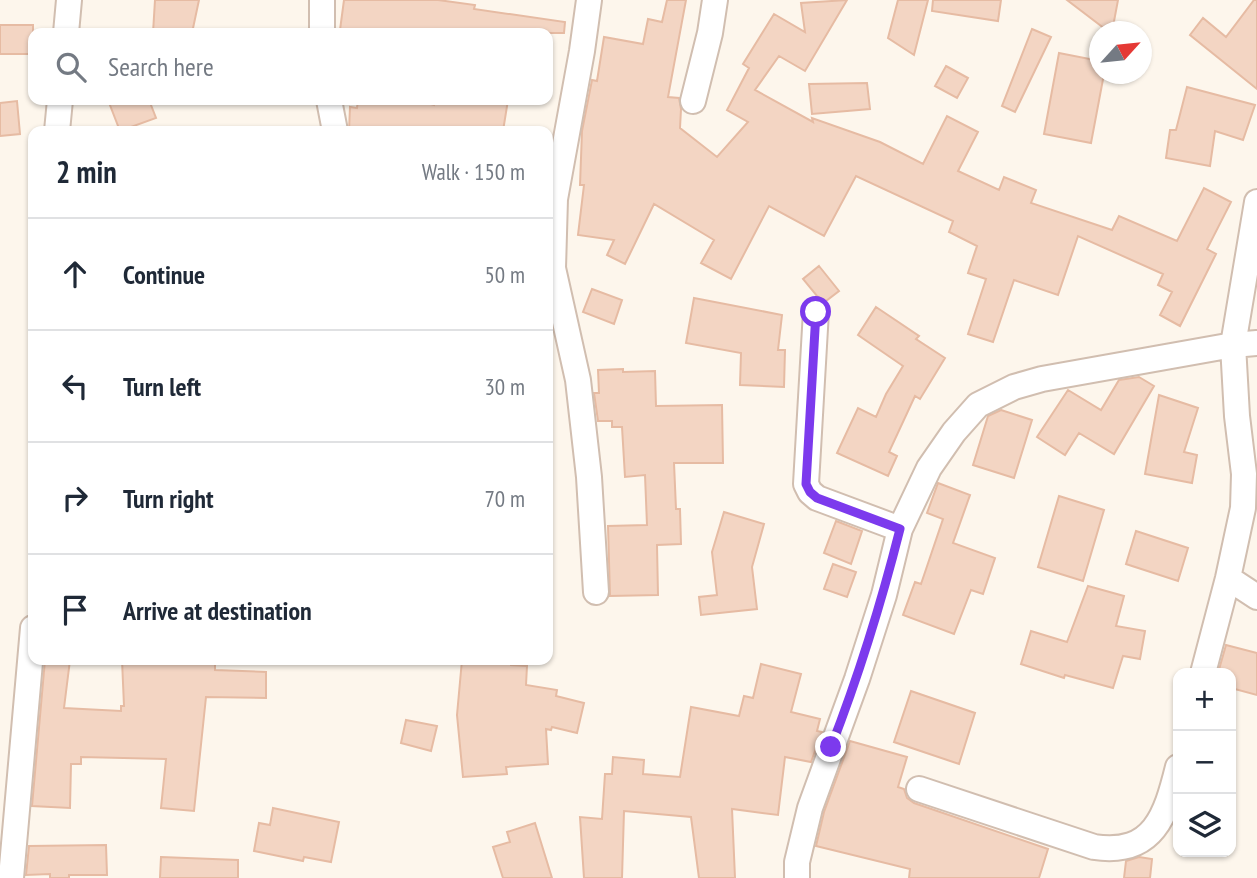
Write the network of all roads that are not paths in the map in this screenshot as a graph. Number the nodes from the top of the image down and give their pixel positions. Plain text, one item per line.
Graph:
1 (69, 0) edge
2 (322, 0) edge
3 (589, 0) edge
4 (715, 0) edge
5 (66, 28) edge
6 (322, 28) edge
7 (693, 101) dead end
8 (60, 105) edge
9 (330, 105) edge
10 (57, 126) edge
11 (334, 126) edge
12 (1257, 202) edge
13 (816, 312) dead end
14 (1245, 344) edge
15 (900, 529) junction
16 (1228, 578) junction
17 (596, 592) dead end
18 (1257, 597) edge
19 (30, 665) edge
20 (1204, 668) edge
21 (1173, 787) edge
22 (919, 789) dead end
23 (11, 878) edge
24 (797, 878) edge

1 - 5 street
2 - 6 street
3 - 17 street
4 - 7 street
8 - 10 street
9 - 11 street
12 - 14 street
13 - 15 street
14 - 15 street
14 - 16 street
15 - 24 street
16 - 18 street
16 - 20 street
19 - 23 street
21 - 22 street

